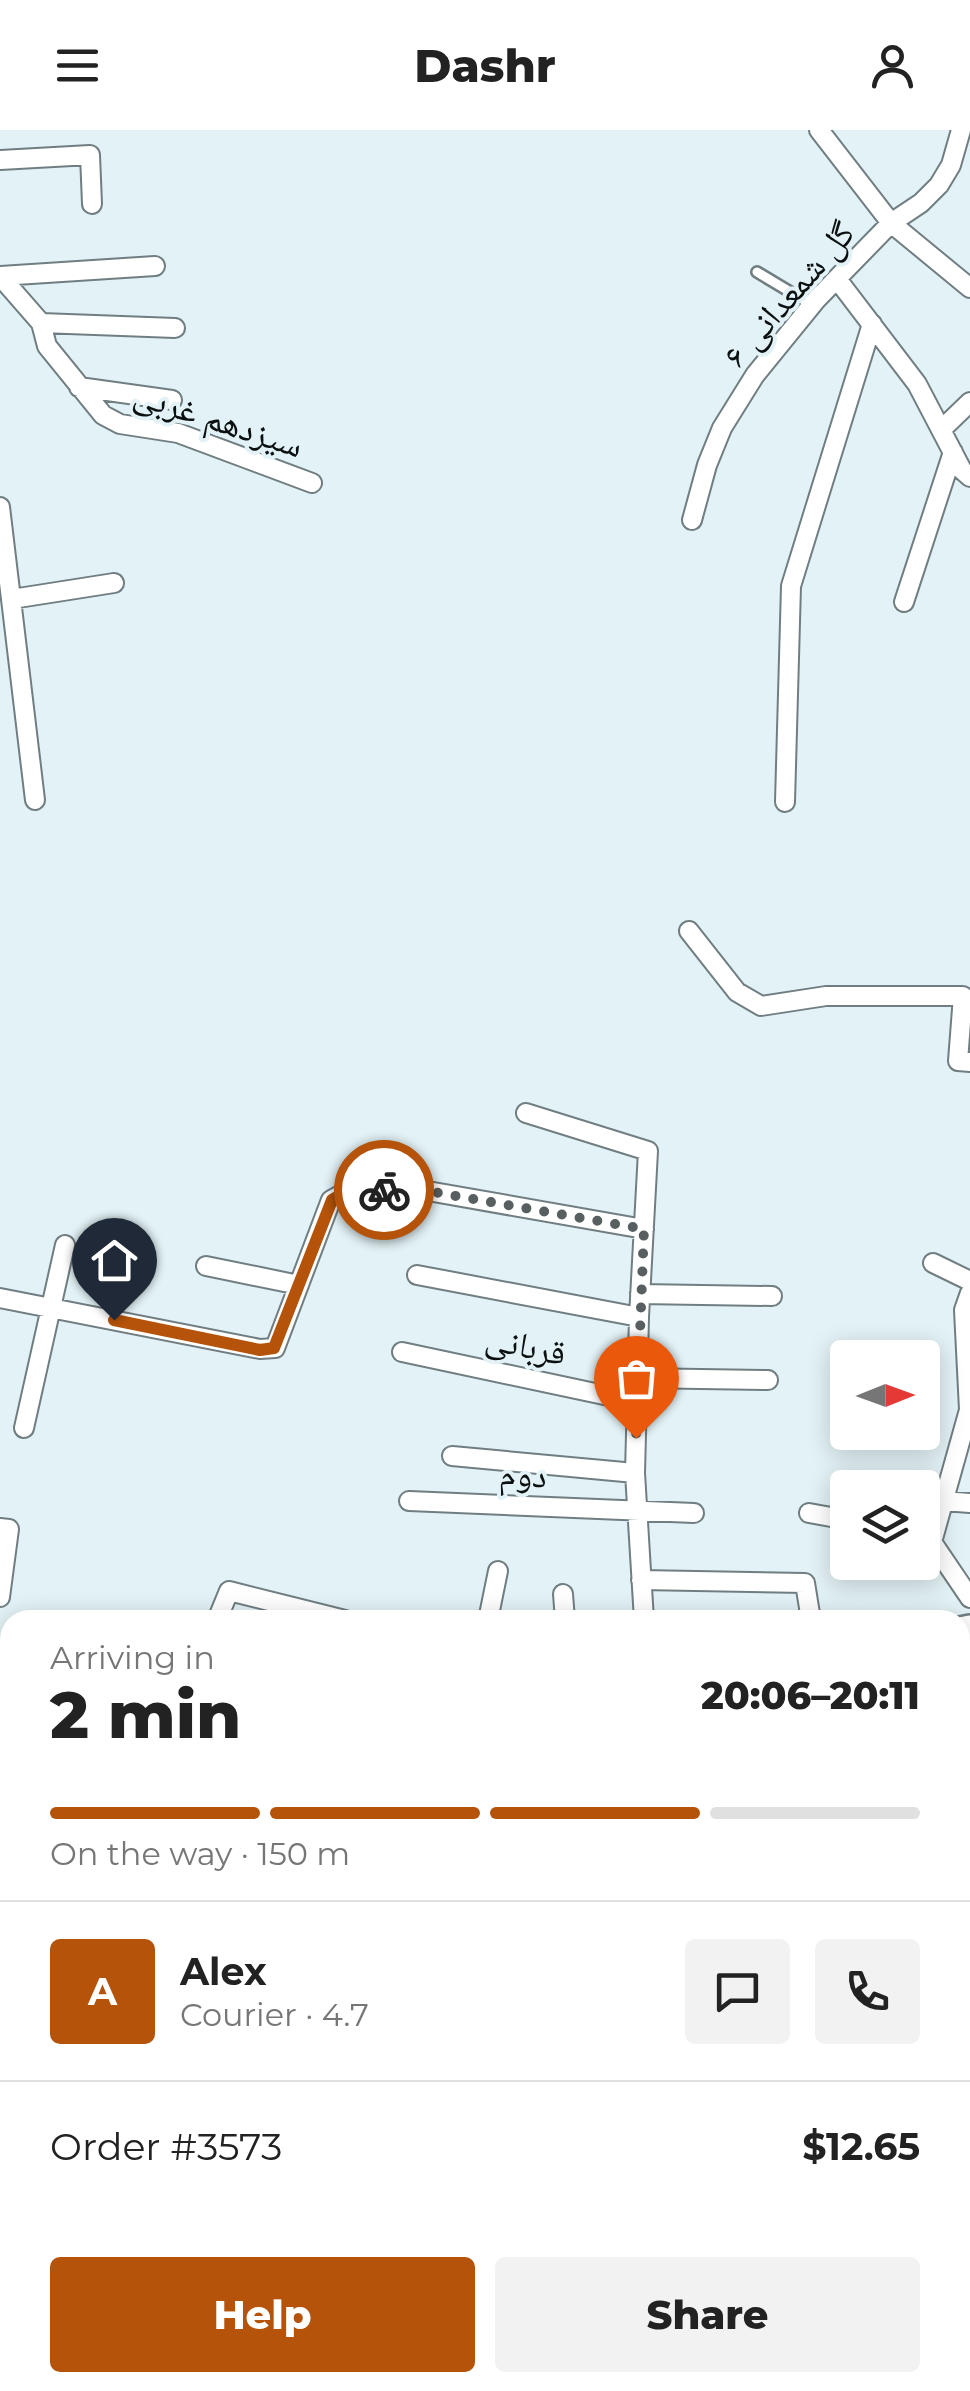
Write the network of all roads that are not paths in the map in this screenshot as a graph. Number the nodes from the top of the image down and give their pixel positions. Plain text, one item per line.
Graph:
1 (961, 130) edge
2 (824, 132) edge
3 (0, 160) edge
4 (92, 204) dead end
5 (891, 223) junction
6 (155, 266) dead end
7 (757, 272) dead end
8 (0, 276) edge
9 (837, 279) junction
10 (970, 288) edge
11 (812, 305) junction
12 (41, 323) junction
13 (872, 324) junction
14 (175, 328) dead end
15 (79, 387) junction
16 (172, 400) dead end
17 (970, 402) edge
18 (942, 430) junction
19 (953, 452) junction
20 (970, 476) edge
21 (312, 483) dead end
22 (0, 507) edge
23 (692, 520) dead end
24 (114, 583) dead end
25 (12, 598) junction
26 (904, 602) dead end
27 (35, 800) dead end
28 (785, 802) dead end
29 (688, 931) dead end
30 (970, 1062) edge
31 (526, 1113) dead end
32 (644, 1229) junction
33 (65, 1245) dead end
34 (932, 1263) dead end
35 (206, 1266) dead end
36 (418, 1276) dead end
37 (970, 1281) edge
38 (298, 1285) junction
39 (970, 1293) edge
40 (640, 1294) junction
41 (772, 1296) dead end
42 (0, 1298) edge
43 (50, 1308) junction
44 (639, 1318) junction
45 (402, 1352) dead end
46 (638, 1378) junction
47 (768, 1380) dead end
48 (637, 1402) junction
49 (970, 1410) edge
50 (24, 1428) dead end
51 (452, 1456) dead end
52 (636, 1473) junction
53 (409, 1501) dead end
54 (943, 1501) junction
55 (970, 1503) edge
56 (940, 1508) edge
57 (635, 1512) junction
58 (694, 1513) dead end
59 (809, 1513) dead end
60 (830, 1517) edge
61 (0, 1528) edge
62 (940, 1556) edge
63 (498, 1571) dead end
64 (641, 1580) junction
65 (563, 1594) dead end
66 (0, 1597) edge
67 (970, 1598) edge
68 (221, 1610) edge
69 (305, 1610) edge
70 (490, 1610) edge
71 (564, 1610) edge
72 (643, 1610) edge
73 (809, 1610) edge

1 - 5 street, گل شمعدانی ۶
2 - 5 street
3 - 4 street
5 - 9 street, گل شمعدانی ۶
5 - 10 street
6 - 8 street
7 - 11 lane
8 - 12 street, سیزدهم غربی
9 - 11 street, گل شمعدانی ۶
9 - 13 street
11 - 23 street, گل شمعدانی ۶
12 - 14 street
12 - 15 street, سیزدهم غربی
13 - 18 street
13 - 28 street
15 - 16 street
15 - 21 street, سیزدهم غربی
17 - 18 street
18 - 19 street
19 - 20 street
19 - 26 street
22 - 25 street
24 - 25 street
25 - 27 street
29 - 30 street
31 - 32 street
32 - 38 street
32 - 40 street
33 - 43 street
34 - 37 street
35 - 38 street
36 - 44 street
38 - 43 street
39 - 49 street
40 - 41 street
40 - 44 street
42 - 43 street
43 - 50 street
44 - 46 street
45 - 48 street, قربانی
46 - 47 street
46 - 48 street
48 - 52 street
49 - 54 street
51 - 52 street
52 - 57 street
53 - 57 street, دوم
54 - 55 street
54 - 56 street
57 - 58 street, دوم
57 - 64 street
59 - 60 street
61 - 66 street
62 - 67 street
63 - 70 street
64 - 72 street
64 - 73 street
65 - 71 street
68 - 69 street

